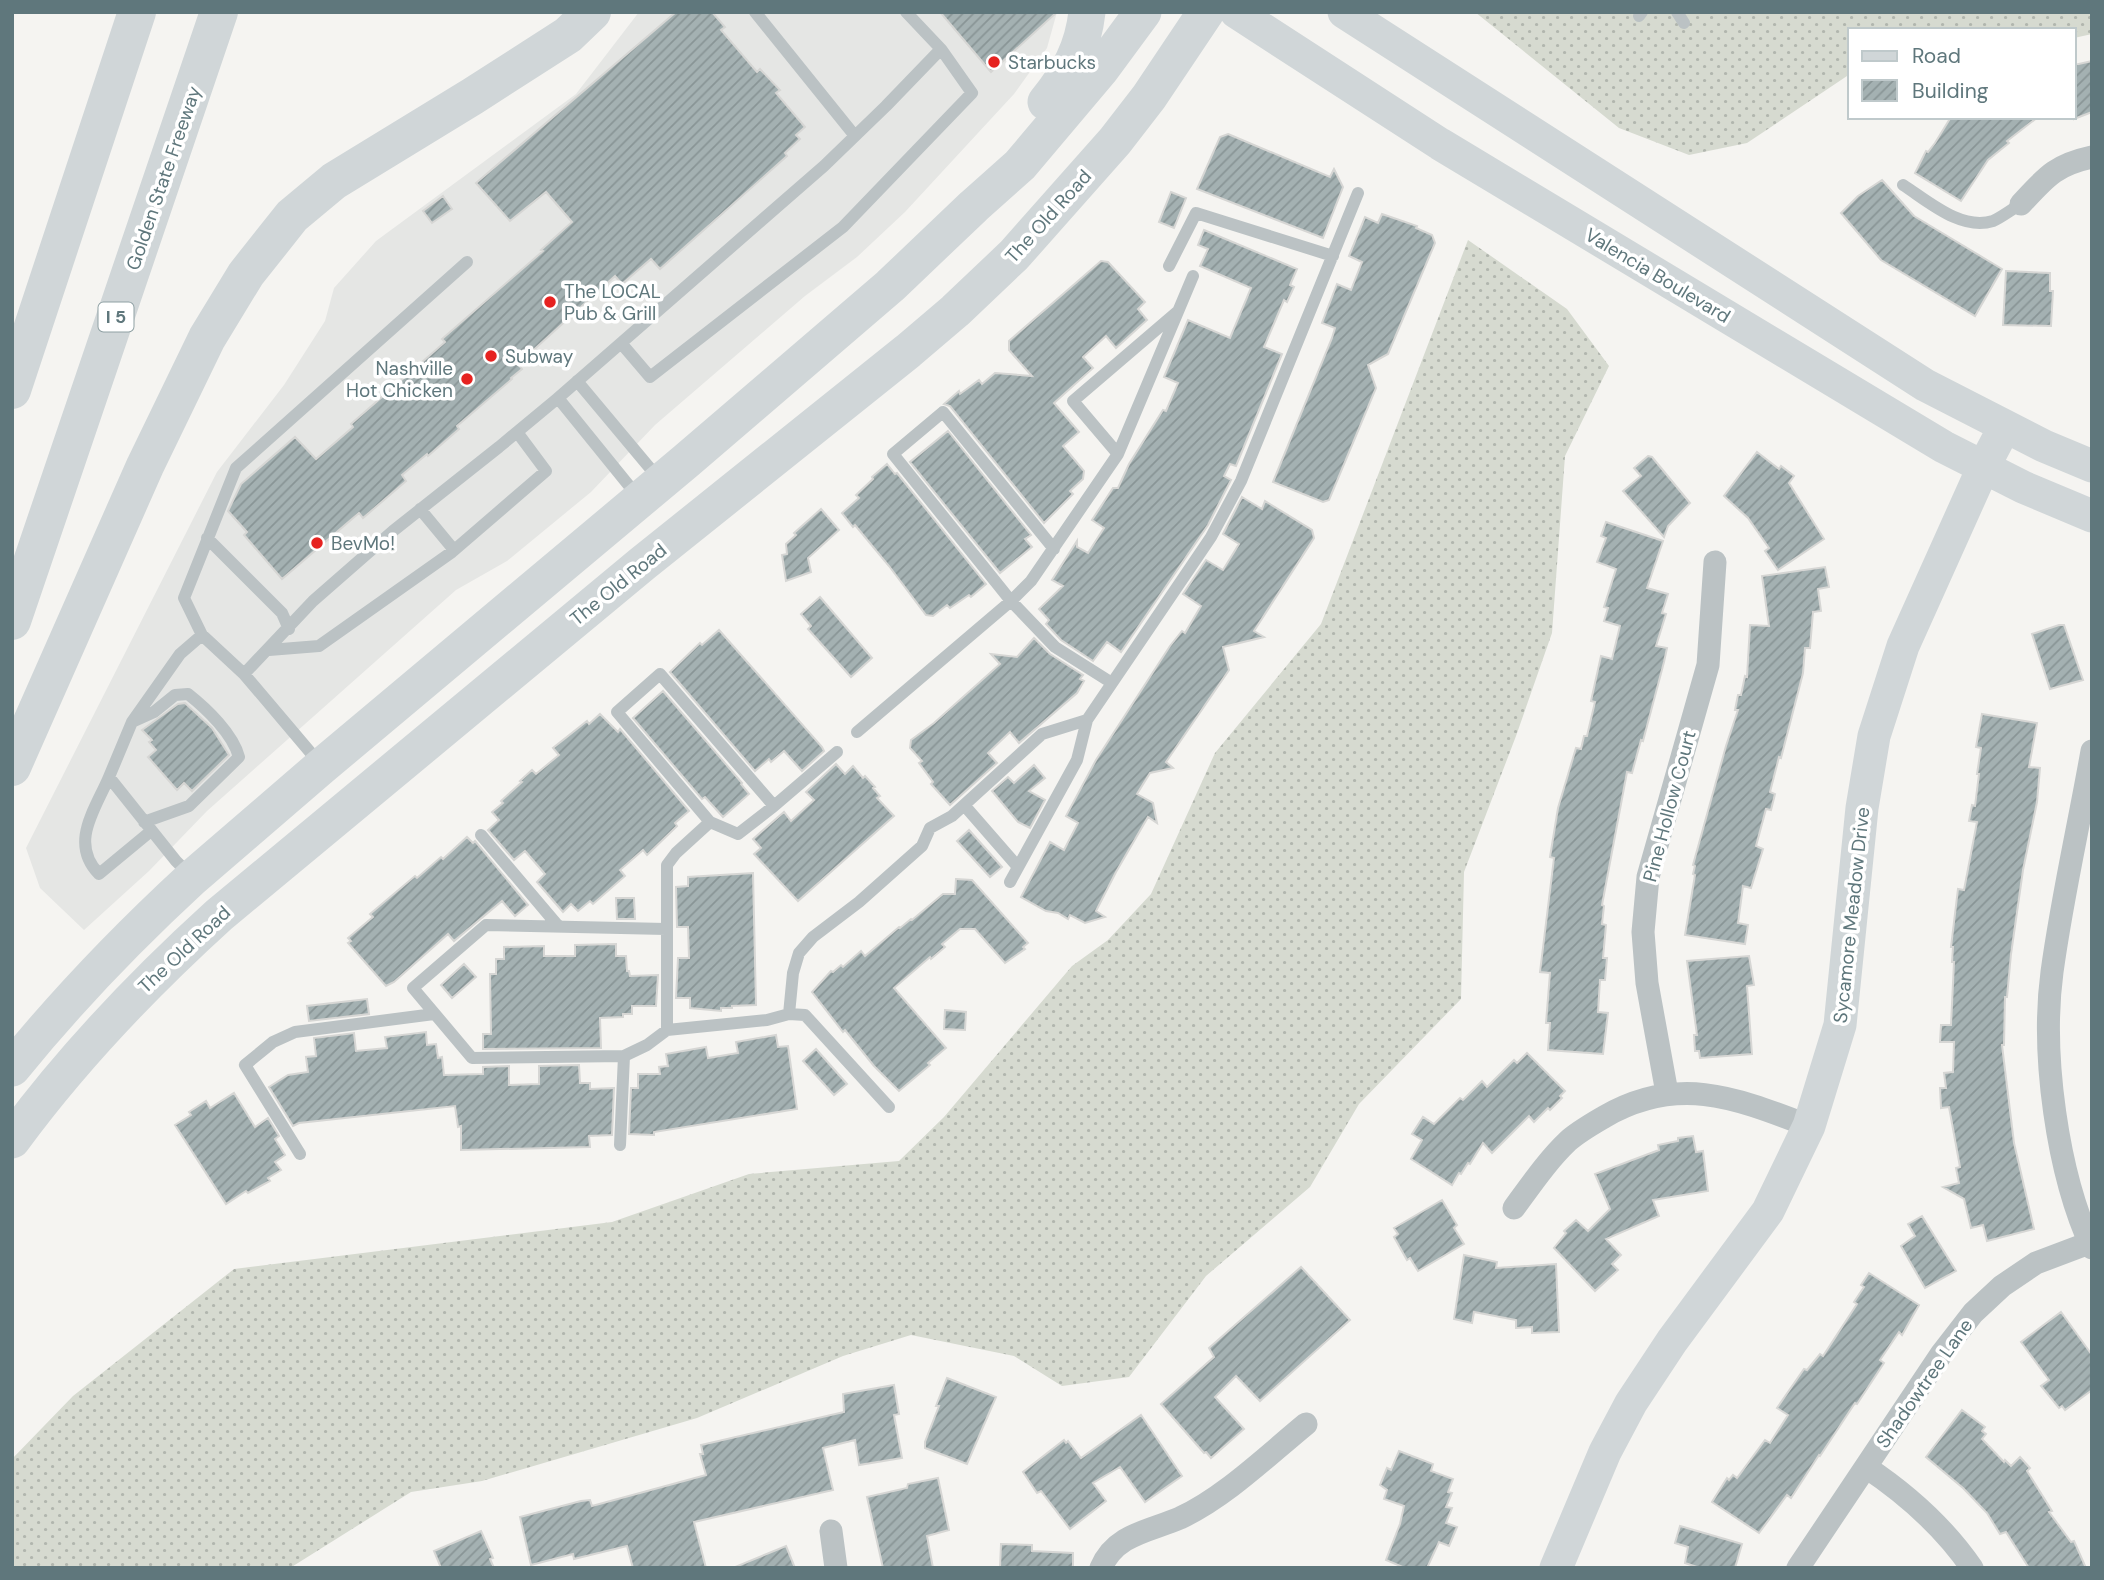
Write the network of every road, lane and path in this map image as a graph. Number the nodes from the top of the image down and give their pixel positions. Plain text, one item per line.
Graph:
1 (131, 12) edge
2 (137, 12) edge
3 (219, 12) edge
4 (592, 12) edge
5 (755, 12) edge
6 (906, 12) edge
7 (1087, 12) edge
8 (1143, 12) edge
9 (1206, 12) edge
10 (1236, 12) edge
11 (1344, 12) edge
12 (941, 49) junction
13 (118, 68) junction
14 (855, 136) junction
15 (2092, 157) edge
16 (1903, 185) dead end
17 (1358, 193) dead end
18 (2021, 204) joint
19 (974, 206) junction
20 (1333, 256) junction
21 (467, 262) dead end
22 (1169, 267) dead end
23 (1194, 276) dead end
24 (1179, 310) junction
25 (621, 343) junction
26 (578, 381) junction
27 (12, 390) edge
28 (558, 398) junction
29 (2005, 426) junction
30 (517, 432) junction
31 (1118, 454) junction
32 (2092, 466) edge
33 (1983, 468) junction
34 (651, 491) junction
35 (420, 509) junction
36 (2092, 516) edge
37 (207, 538) junction
38 (454, 550) junction
39 (1054, 550) junction
40 (1715, 562) dead end
41 (1011, 601) junction
42 (12, 621) edge
43 (289, 629) junction
44 (202, 635) junction
45 (269, 650) junction
46 (244, 674) junction
47 (1112, 683) junction
48 (1087, 720) junction
49 (132, 722) junction
50 (857, 732) dead end
51 (2092, 751) edge
52 (836, 752) dead end
53 (322, 766) junction
54 (12, 767) edge
55 (109, 777) junction
56 (964, 805) junction
57 (775, 806) junction
58 (710, 822) junction
59 (148, 827) junction
60 (481, 835) dead end
61 (1018, 867) junction
62 (192, 877) junction
63 (1010, 883) dead end
64 (559, 927) junction
65 (666, 929) junction
66 (434, 1014) junction
67 (789, 1014) junction
68 (667, 1030) junction
69 (624, 1056) junction
70 (12, 1068) edge
71 (1667, 1093) junction
72 (889, 1107) dead end
73 (1810, 1126) junction
74 (12, 1140) edge
75 (620, 1145) dead end
76 (300, 1154) dead end
77 (1514, 1208) dead end
78 (2091, 1245) edge
79 (1306, 1424) dead end
80 (1866, 1467) junction
81 (831, 1531) dead end
82 (836, 1568) edge
83 (1101, 1568) edge
84 (1556, 1568) edge
85 (1798, 1568) edge
86 (1972, 1568) edge

1 - 13 highway
2 - 13 highway
3 - 42 highway, Golden State Freeway / I 5
4 - 54 highway
5 - 14 lane
6 - 12 lane
7 - 19 main road
8 - 19 main road
9 - 74 main road, The Old Road
10 - 33 street, Valencia Boulevard
11 - 29 street
12 - 14 lane
12 - 25 lane
13 - 27 highway
14 - 25 lane
15 - 18 street
16 - 18 lane
17 - 20 lane
19 - 34 main road
20 - 22 lane
20 - 47 lane
21 - 37 lane
23 - 24 lane
24 - 31 lane
24 - 31 lane
25 - 26 lane
26 - 28 lane
26 - 34 lane
28 - 30 lane
28 - 34 lane
29 - 32 street
29 - 33 street, Sycamore Meadow Drive
30 - 35 lane
30 - 38 lane
31 - 39 lane
33 - 36 street, Valencia Boulevard
33 - 73 street, Sycamore Meadow Drive
34 - 53 main road
35 - 38 lane
35 - 43 lane
37 - 43 lane
37 - 44 lane
38 - 45 lane
39 - 41 lane
39 - 41 lane
40 - 71 street, Pine Hollow Court
41 - 47 lane
41 - 50 lane
43 - 45 lane
44 - 46 lane
44 - 49 lane
45 - 46 lane
46 - 53 lane
47 - 48 lane
48 - 56 lane
48 - 61 lane
49 - 55 lane
49 - 59 lane
51 - 78 street
52 - 57 lane
53 - 62 main road
55 - 59 lane
55 - 59 lane
56 - 61 lane
56 - 67 lane
57 - 58 lane
57 - 58 lane
58 - 65 lane
59 - 62 lane
60 - 64 lane
61 - 63 lane
62 - 70 main road
64 - 65 lane
64 - 66 lane
65 - 68 lane
66 - 69 lane
66 - 76 lane
67 - 68 lane
67 - 72 lane
68 - 69 lane
69 - 75 lane
71 - 73 street
71 - 77 street
73 - 84 street, Sycamore Meadow Drive
78 - 80 street, Shadowtree Lane
79 - 83 street
80 - 85 street, Shadowtree Lane
80 - 86 street
81 - 82 street

